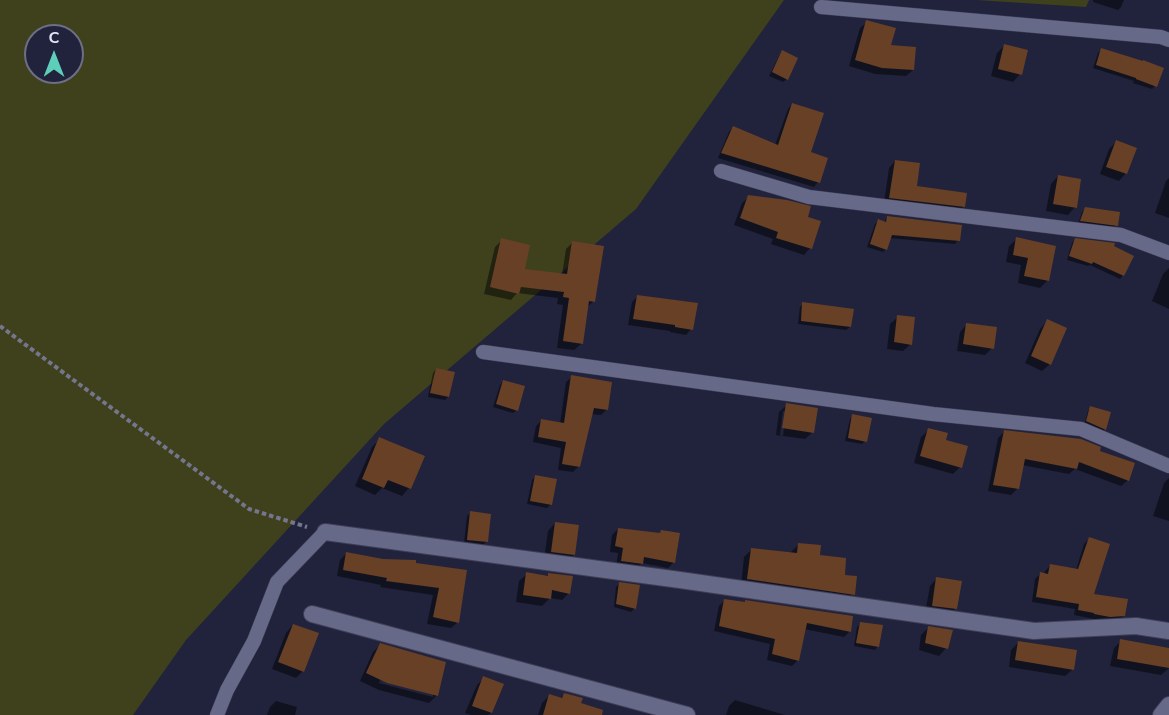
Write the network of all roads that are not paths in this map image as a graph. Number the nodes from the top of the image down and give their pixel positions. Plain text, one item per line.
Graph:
1 (821, 6) dead end
2 (1169, 40) edge
3 (721, 171) dead end
4 (1169, 253) edge
5 (483, 352) dead end
6 (1169, 466) edge
7 (325, 532) joint
8 (312, 614) dead end
9 (1169, 631) edge
10 (1169, 705) edge
11 (217, 715) edge
12 (687, 715) edge
13 (1161, 715) edge

1 - 2 lane
3 - 4 lane
5 - 6 lane
7 - 9 street
7 - 11 lane
8 - 12 street
10 - 13 street

